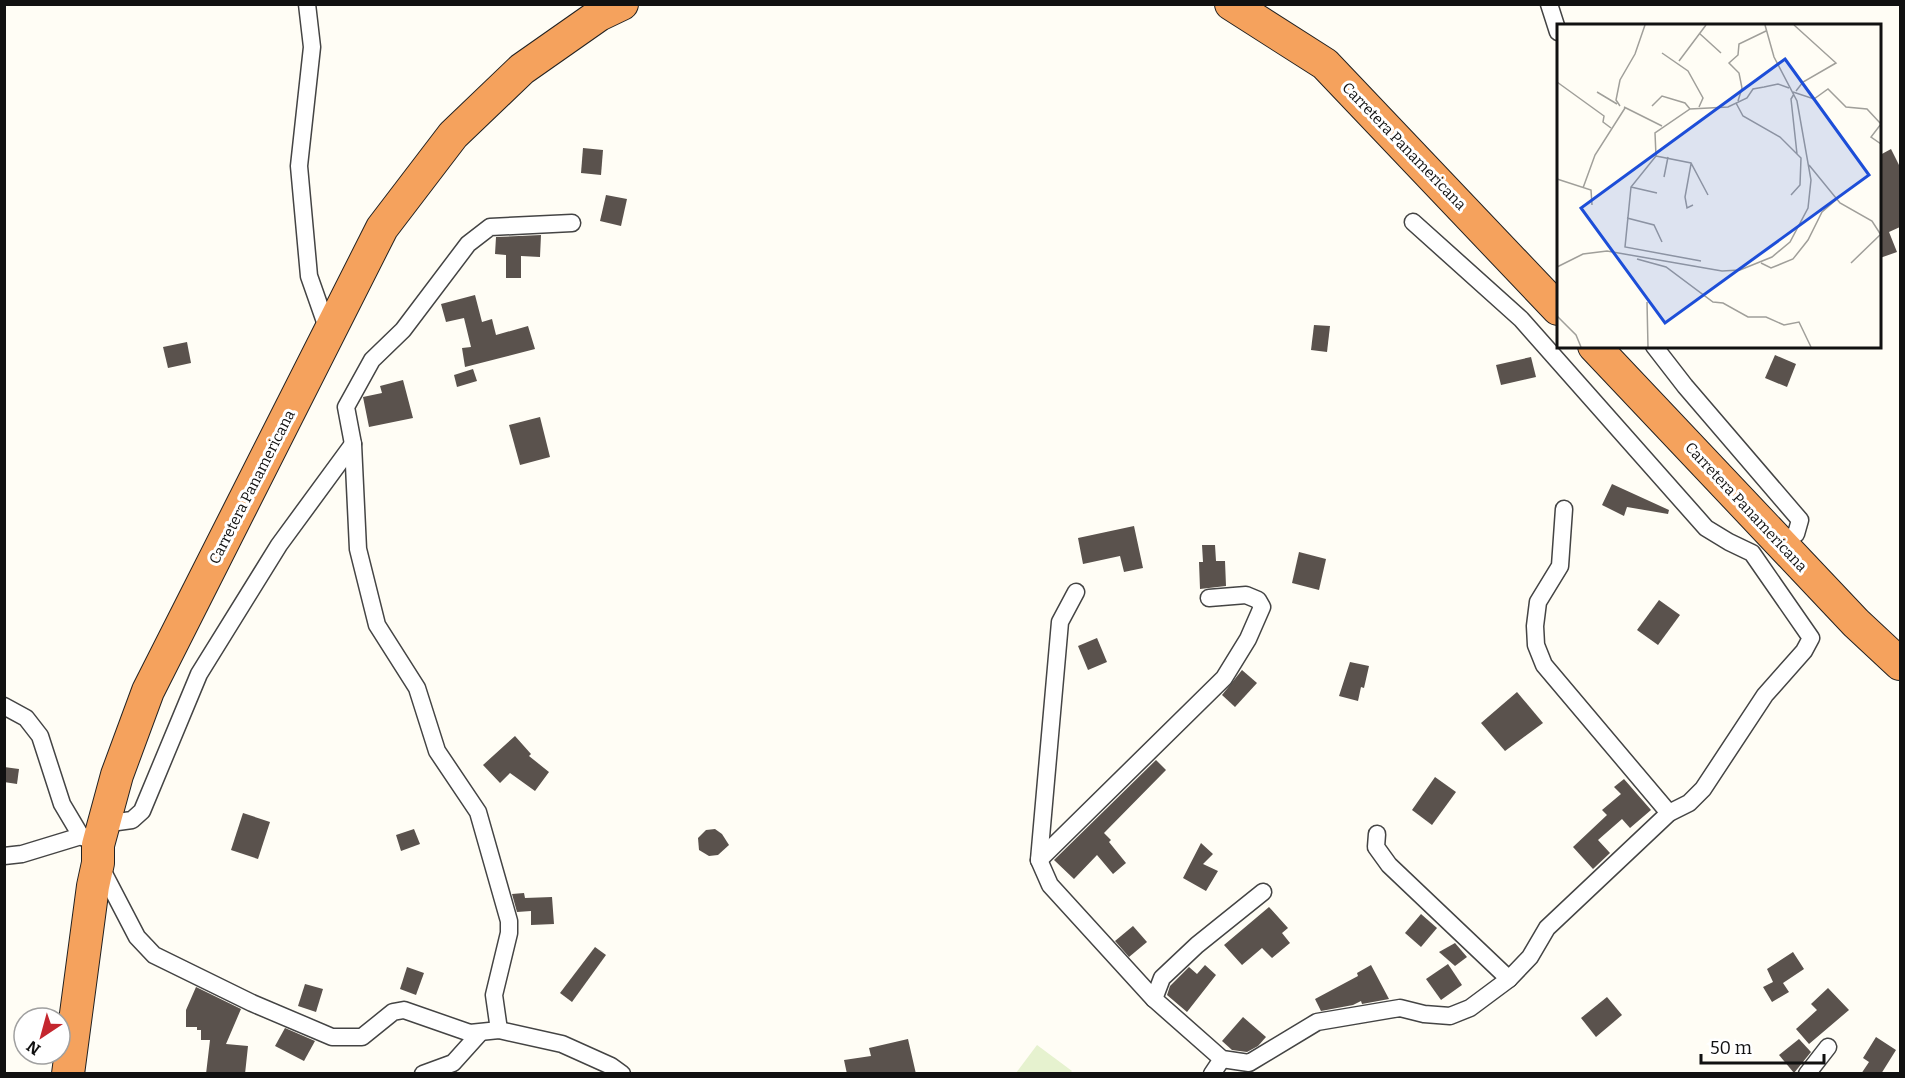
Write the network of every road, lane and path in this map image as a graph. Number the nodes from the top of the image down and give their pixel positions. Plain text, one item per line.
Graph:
1 (307, 4) edge
2 (622, 4) edge
3 (1231, 4) edge
4 (1549, 4) edge
5 (1557, 29) edge
6 (572, 222) dead end
7 (1413, 222) dead end
8 (1557, 308) edge
9 (329, 334) junction
10 (1596, 348) edge
11 (1656, 348) edge
12 (353, 444) junction
13 (1564, 509) dead end
14 (1766, 548) junction
15 (1077, 592) dead end
16 (1209, 598) dead end
17 (1900, 664) edge
18 (4, 706) edge
19 (1670, 813) junction
20 (1377, 834) dead end
21 (95, 842) junction
22 (4, 856) edge
23 (1039, 860) junction
24 (1263, 892) dead end
25 (1509, 979) junction
26 (1154, 999) junction
27 (499, 1030) junction
28 (480, 1033) junction
29 (1828, 1047) dead end
30 (1222, 1059) junction
31 (68, 1074) edge
32 (423, 1074) edge
33 (622, 1074) edge
34 (1212, 1074) edge
35 (1807, 1074) edge

1 - 9 street
2 - 9 highway, Carretera Panamericana
3 - 8 highway, Carretera Panamericana
4 - 5 street
6 - 12 street
7 - 14 street
9 - 21 highway, Carretera Panamericana
10 - 14 highway, Carretera Panamericana
11 - 14 street
12 - 21 street
12 - 27 street
13 - 19 street
14 - 17 highway, Carretera Panamericana
14 - 19 street
15 - 23 street
16 - 23 street
18 - 21 street
19 - 25 street
20 - 25 street
21 - 22 street
21 - 28 street
21 - 31 highway, Carretera Panamericana
23 - 26 street
24 - 26 street
25 - 30 street
26 - 30 street
27 - 28 street
27 - 33 street
28 - 32 street
29 - 35 street
30 - 34 street

